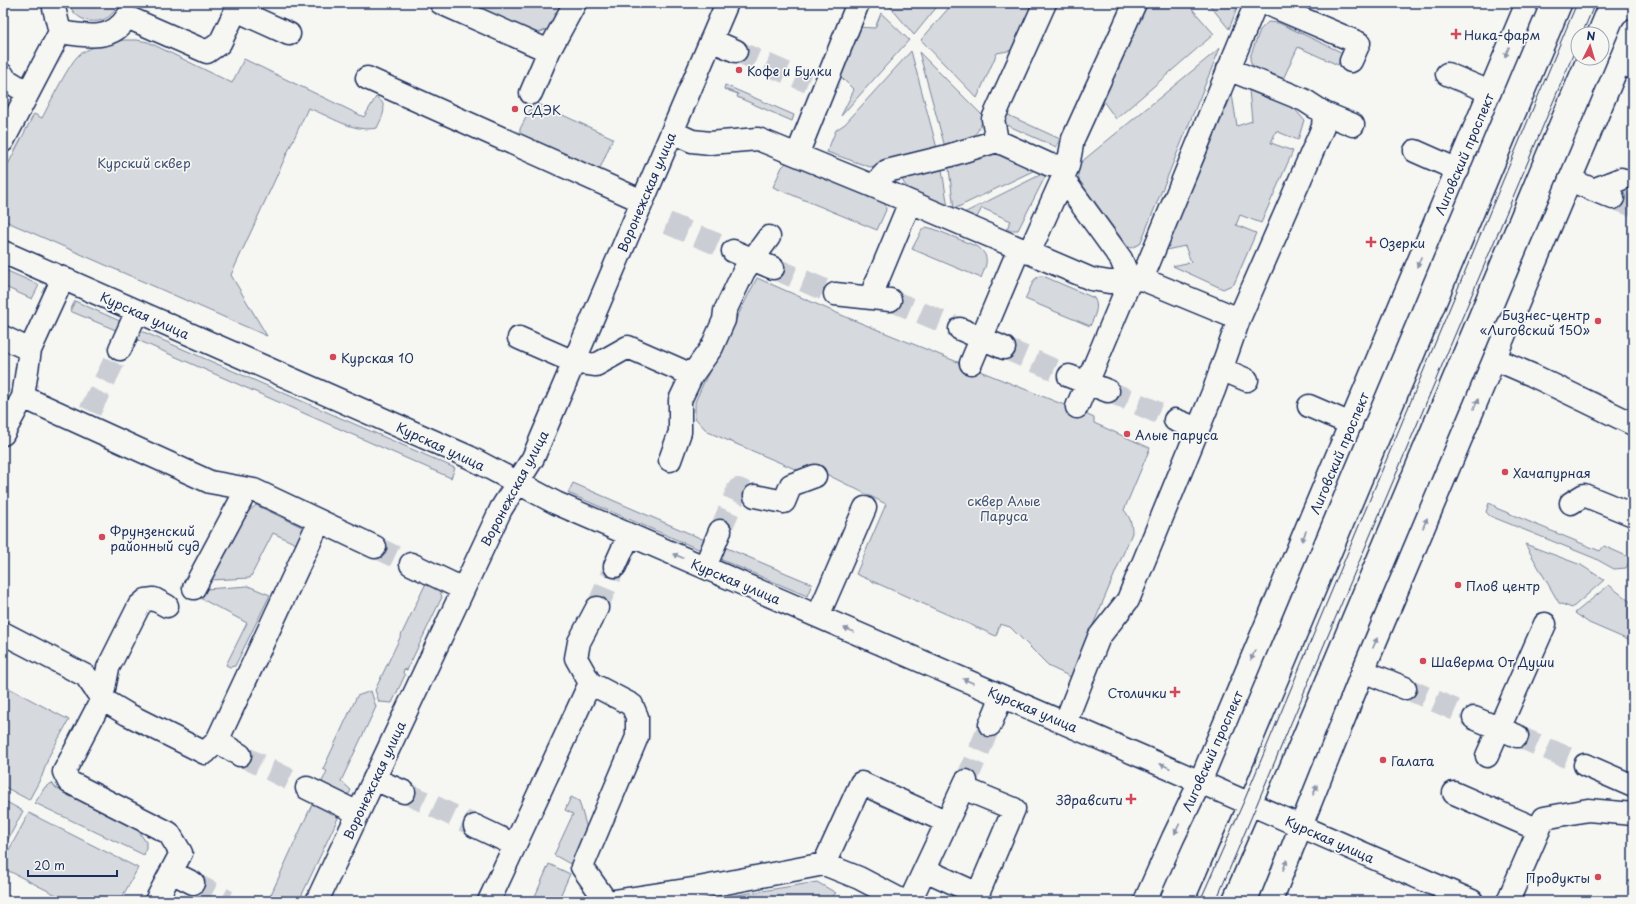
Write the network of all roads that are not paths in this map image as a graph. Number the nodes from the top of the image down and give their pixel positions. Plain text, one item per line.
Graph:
1 (54, 3) edge
2 (441, 3) edge
3 (574, 3) edge
4 (727, 3) edge
5 (858, 3) edge
6 (1045, 3) edge
7 (1135, 3) edge
8 (1256, 3) edge
9 (1265, 3) edge
10 (1527, 3) edge
11 (1586, 3) edge
12 (128, 10) edge
13 (1309, 11) edge
14 (1633, 30) edge
15 (60, 32) junction
16 (289, 34) dead end
17 (711, 40) junction
18 (1361, 49) dead end
19 (549, 51) junction
20 (736, 51) tunnel mouth
21 (1626, 65) edge
22 (1228, 69) junction
23 (1446, 74) dead end
24 (3, 75) edge
25 (367, 78) dead end
26 (1490, 92) junction
27 (28, 93) junction
28 (531, 93) dead end
29 (1324, 113) junction
30 (1353, 125) dead end
31 (672, 132) junction
32 (997, 141) junction
33 (3, 142) edge
34 (1415, 151) dead end
35 (797, 154) junction
36 (1458, 170) junction
37 (1066, 173) junction
38 (1570, 180) junction
39 (873, 186) junction
40 (1609, 189) tunnel mouth
41 (642, 201) junction
42 (910, 202) junction
43 (769, 237) dead end
44 (732, 250) tunnel mouth
45 (1024, 251) junction
46 (3, 252) edge
47 (752, 259) junction
48 (773, 268) tunnel mouth
49 (63, 278) junction
50 (1136, 280) junction
51 (835, 294) tunnel mouth
52 (137, 311) junction
53 (1239, 319) junction
54 (960, 330) tunnel mouth
55 (3, 338) edge
56 (519, 338) dead end
57 (981, 338) junction
58 (120, 348) tunnel mouth
59 (1004, 348) tunnel mouth
60 (30, 350) junction
61 (1495, 359) junction
62 (574, 362) junction
63 (971, 364) dead end
64 (1221, 369) junction
65 (692, 375) junction
66 (1078, 379) junction
67 (1247, 380) dead end
68 (1108, 392) tunnel mouth
69 (23, 397) junction
70 (1309, 406) dead end
71 (1077, 407) dead end
72 (1175, 420) tunnel mouth
73 (1351, 424) junction
74 (1633, 424) edge
75 (1198, 429) junction
76 (3, 434) edge
77 (670, 460) dead end
78 (815, 476) dead end
79 (517, 482) junction
80 (247, 489) junction
81 (755, 496) tunnel mouth
82 (1571, 503) dead end
83 (864, 508) dead end
84 (1633, 515) edge
85 (320, 522) junction
86 (720, 531) tunnel mouth
87 (629, 535) junction
88 (375, 547) tunnel mouth
89 (411, 564) tunnel mouth
90 (615, 566) tunnel mouth
91 (704, 567) junction
92 (194, 588) dead end
93 (463, 589) junction
94 (167, 606) dead end
95 (597, 608) tunnel mouth
96 (818, 616) junction
97 (1545, 624) dead end
98 (3, 633) edge
99 (1363, 670) junction
100 (590, 684) junction
101 (1405, 688) tunnel mouth
102 (1002, 696) junction
103 (102, 699) junction
104 (1474, 718) tunnel mouth
105 (1065, 723) junction
106 (990, 725) tunnel mouth
107 (1508, 732) junction
108 (217, 741) junction
109 (240, 755) tunnel mouth
110 (1487, 756) dead end
111 (1585, 765) tunnel mouth
112 (374, 779) junction
113 (1200, 782) junction
114 (1633, 786) edge
115 (307, 788) tunnel mouth
116 (404, 792) tunnel mouth
117 (1454, 793) dead end
118 (1250, 804) junction
119 (358, 813) junction
120 (1633, 814) edge
121 (947, 822) junction
122 (475, 826) tunnel mouth
123 (1301, 826) junction
124 (1539, 830) junction
125 (515, 845) junction
126 (824, 864) junction
127 (924, 870) junction
128 (171, 872) junction
129 (193, 883) tunnel mouth
130 (156, 901) edge
131 (317, 901) edge
132 (489, 901) edge
133 (606, 901) edge
134 (614, 901) edge
135 (903, 901) edge
136 (910, 901) edge
137 (1145, 901) edge
138 (1208, 901) edge
139 (1271, 901) edge
140 (1472, 901) edge
141 (1508, 901) edge

1 - 15 street
2 - 19 street
3 - 19 street
4 - 17 street, Воронежская улица
5 - 35 street
6 - 32 street
7 - 37 street
8 - 22 street
9 - 13 street
10 -> 26 street, Лиговский проспект
11 - 118 street
12 - 15 street
12 - 16 street
13 - 18 street
14 - 21 street
15 - 27 street
17 - 20 street
17 - 31 street, Воронежская улица
19 - 28 street
21 - 38 street
22 - 29 street
22 - 50 street
23 - 26 street
24 - 27 street
25 - 41 street
26 - 36 street, Лиговский проспект
27 - 33 street
29 - 30 street
29 - 53 street
31 - 35 street
31 - 41 street, Воронежская улица
32 - 37 street
32 - 39 street
34 - 36 street
35 - 39 street
36 -> 73 street, Лиговский проспект
37 - 45 street
37 - 50 street
38 - 40 street
38 - 61 street
39 - 42 street
41 - 62 street, Воронежская улица
42 - 45 street
42 - 51 street
43 - 47 street
44 - 47 street
45 - 50 street
45 - 57 street
46 - 49 street, Курская улица
47 - 48 street
47 - 65 street
49 - 52 street, Курская улица
49 - 60 street
50 - 53 street
50 - 66 street
52 - 58 street
52 - 79 street, Курская улица
53 - 64 street
54 - 57 street
55 - 60 street
56 - 62 street
57 - 59 street
57 - 63 street
60 - 69 street
61 - 74 street
99 -> 61 street
62 - 65 street
62 - 79 street, Воронежская улица
64 - 67 street
64 - 75 street
65 - 77 street
66 - 68 street
66 - 71 street
69 - 76 street
69 - 80 street
70 - 73 street
72 - 75 street
73 -> 113 street, Лиговский проспект
75 - 105 street
78 - 81 street
79 - 87 street, Курская улица
79 - 93 street, Воронежская улица
80 - 85 street
80 - 92 street
82 - 84 street
83 - 96 street
85 - 88 street
85 - 108 street
86 - 91 street
87 - 90 street
91 -> 87 street, Курская улица
89 - 93 street
91 - 96 street, Курская улица
93 - 112 street, Воронежская улица
94 - 103 street
95 - 100 street
102 -> 96 street, Курская улица
97 - 107 street
98 - 103 street
99 - 101 street
123 -> 99 street
100 - 125 street
100 - 133 street
102 - 105 street, Курская улица
102 - 106 street
103 - 108 street
103 - 128 street
104 - 107 street
113 -> 105 street, Курская улица
107 - 110 street
108 - 109 street
111 - 114 street
112 - 116 street
112 - 119 street, Воронежская улица
113 - 118 street, Курская улица
113 -> 137 street, Лиговский проспект
115 - 119 street
117 - 124 street
118 - 123 street, Курская улица
118 - 138 street
119 - 131 street, Воронежская улица
120 - 124 street
121 - 126 street
121 - 127 street
121 - 127 street
122 - 125 street
139 -> 123 street
123 - 140 street, Курская улица
124 - 141 street
125 - 132 street
126 - 134 street
126 - 135 street
127 - 136 street
128 - 129 street
128 - 130 street

